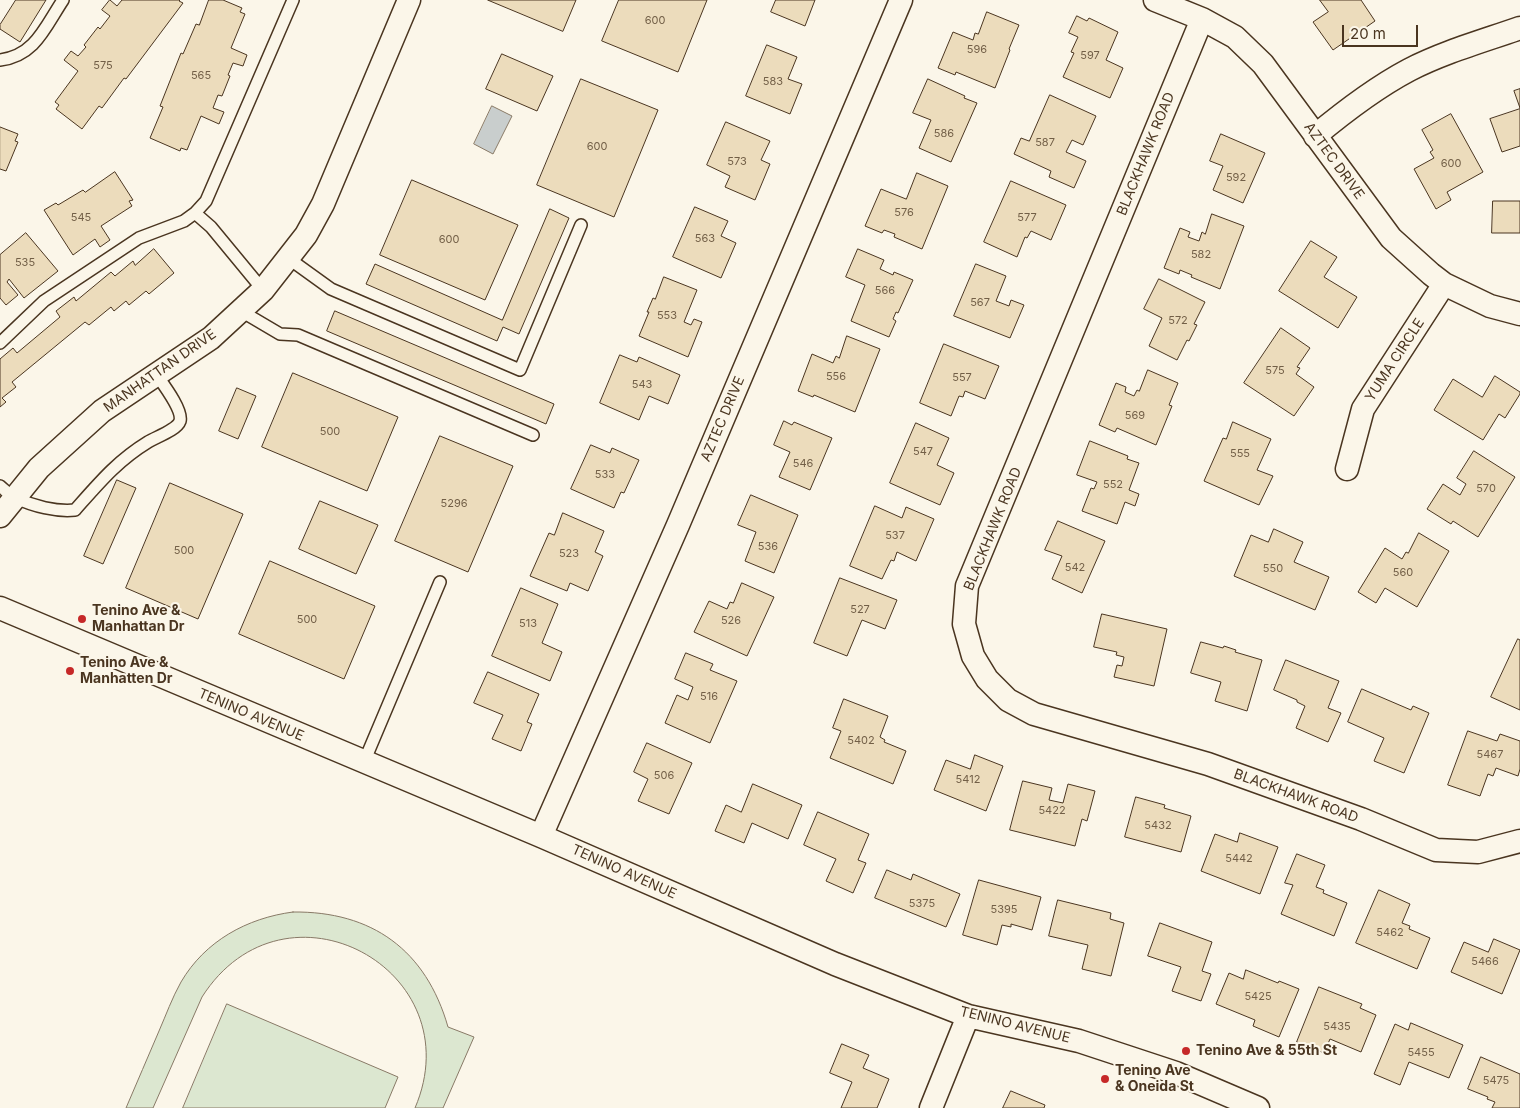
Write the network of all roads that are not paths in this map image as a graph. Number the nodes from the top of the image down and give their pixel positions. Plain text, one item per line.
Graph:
1 (63, 0) edge
2 (293, 0) edge
3 (409, 0) edge
4 (901, 0) edge
5 (1155, 0) edge
6 (1202, 19) junction
7 (1520, 28) edge
8 (0, 60) edge
9 (1316, 136) junction
10 (195, 213) junction
11 (581, 225) dead end
12 (288, 258) junction
13 (1444, 284) junction
14 (263, 290) junction
15 (240, 311) junction
16 (1520, 314) edge
17 (0, 343) edge
18 (156, 374) junction
19 (534, 435) dead end
20 (1347, 469) dead end
21 (7, 492) edge
22 (0, 516) edge
23 (440, 582) dead end
24 (0, 608) edge
25 (364, 762) junction
26 (541, 836) junction
27 (1520, 840) edge
28 (968, 1016) junction
29 (931, 1108) edge
30 (1258, 1108) edge

1 - 8 lane
2 - 10 lane
3 - 12 street, MANHATTAN DRIVE
4 - 26 street, AZTEC DRIVE
5 - 6 street, AZTEC DRIVE
6 - 9 street, AZTEC DRIVE
6 - 27 street, BLACKHAWK ROAD
7 - 9 street
9 - 13 street, AZTEC DRIVE
10 - 14 lane
10 - 17 lane
11 - 12 lane
12 - 14 street, MANHATTAN DRIVE
13 - 16 street, AZTEC DRIVE
13 - 20 street, YUMA CIRCLE
14 - 15 street, MANHATTAN DRIVE
15 - 18 street, MANHATTAN DRIVE
15 - 19 lane
18 - 21 street, MANHATTAN DRIVE
18 - 21 lane
21 - 22 street, MANHATTAN DRIVE
23 - 25 lane
24 - 25 street, TENINO AVENUE
25 - 26 street, TENINO AVENUE
26 - 28 street, TENINO AVENUE
28 - 29 street
28 - 30 street, TENINO AVENUE

